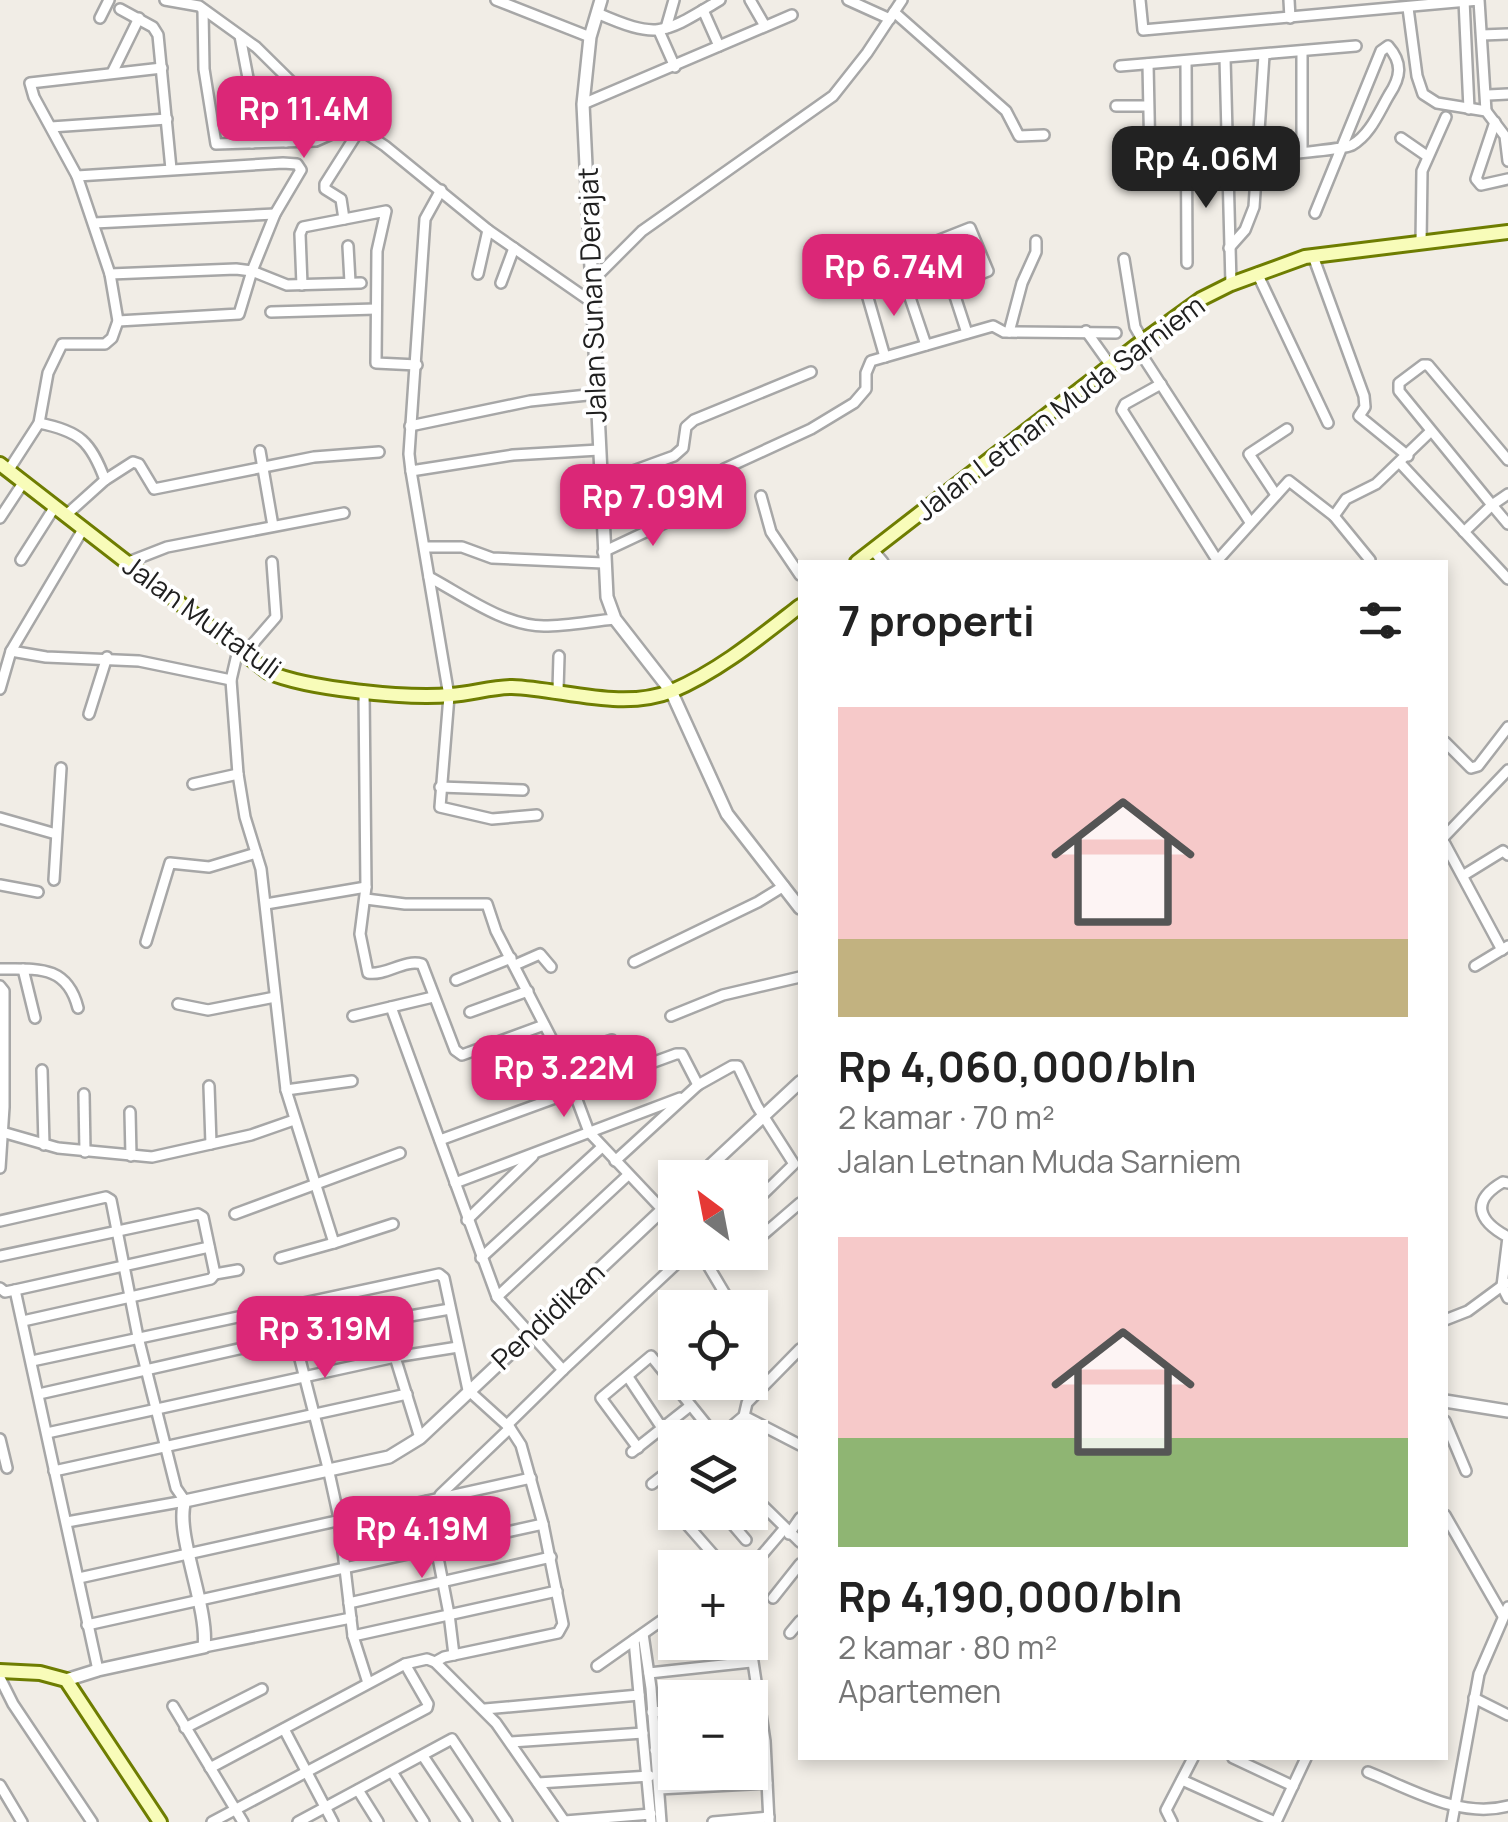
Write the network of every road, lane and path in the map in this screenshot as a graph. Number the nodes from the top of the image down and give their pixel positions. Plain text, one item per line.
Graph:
1 (109, 0) edge
2 (165, 0) edge
3 (496, 0) edge
4 (674, 0) edge
5 (720, 0) edge
6 (750, 0) edge
7 (848, 0) edge
8 (902, 0) edge
9 (1140, 0) edge
10 (1289, 0) edge
11 (1478, 0) edge
12 (1464, 1) edge
13 (599, 6) edge
14 (1408, 8) junction
15 (120, 9) dead end
16 (203, 10) junction
17 (703, 10) junction
18 (792, 15) dead end
19 (892, 16) junction
20 (100, 18) dead end
21 (140, 18) junction
22 (1290, 18) junction
23 (766, 26) junction
24 (662, 30) junction
25 (1508, 34) edge
26 (1482, 35) junction
27 (240, 36) junction
28 (590, 37) junction
29 (719, 46) junction
30 (1356, 46) dead end
31 (1302, 52) junction
32 (1264, 55) junction
33 (1224, 58) junction
34 (1186, 61) junction
35 (1148, 64) junction
36 (1120, 66) dead end
37 (162, 68) junction
38 (675, 68) junction
39 (112, 73) junction
40 (1508, 94) edge
41 (1488, 95) junction
42 (252, 99) junction
43 (584, 104) junction
44 (1116, 106) dead end
45 (1148, 106) junction
46 (1469, 109) junction
47 (1486, 111) junction
48 (1355, 113) junction
49 (1446, 117) dead end
50 (167, 119) junction
51 (1373, 122) junction
52 (1495, 122) junction
53 (51, 128) junction
54 (344, 128) junction
55 (358, 132) junction
56 (1044, 135) dead end
57 (1507, 135) edge
58 (1401, 138) dead end
59 (252, 142) junction
60 (286, 142) junction
61 (1343, 149) junction
62 (1302, 152) junction
63 (1259, 156) junction
64 (1427, 156) junction
65 (1226, 157) junction
66 (1186, 160) junction
67 (1508, 160) edge
68 (171, 169) junction
69 (77, 176) junction
70 (1508, 178) edge
71 (441, 190) junction
72 (1315, 213) dead end
73 (275, 214) junction
74 (344, 219) junction
75 (94, 223) junction
76 (488, 230) junction
77 (1508, 232) edge
78 (938, 240) junction
79 (1036, 241) dead end
80 (1420, 243) junction
81 (348, 246) dead end
82 (514, 248) junction
83 (1228, 248) junction
84 (1313, 256) junction
85 (1124, 259) dead end
86 (1187, 263) dead end
87 (252, 270) junction
88 (1257, 273) junction
89 (110, 274) junction
90 (478, 274) dead end
91 (592, 280) junction
92 (501, 283) dead end
93 (952, 284) junction
94 (1231, 284) junction
95 (302, 285) junction
96 (866, 291) dead end
97 (593, 303) junction
98 (376, 309) junction
99 (271, 312) dead end
100 (118, 320) junction
101 (1010, 332) junction
102 (1086, 332) junction
103 (1116, 333) dead end
104 (967, 334) junction
105 (1140, 344) junction
106 (926, 345) junction
107 (885, 357) junction
108 (417, 364) junction
109 (1110, 366) junction
110 (811, 372) dead end
111 (1161, 384) junction
112 (597, 394) junction
113 (39, 423) junction
114 (1328, 424) dead end
115 (410, 426) junction
116 (1286, 429) dead end
117 (1431, 431) junction
118 (598, 450) junction
119 (260, 451) dead end
120 (379, 452) dead end
121 (1404, 460) junction
122 (1508, 460) edge
123 (4, 467) edge
124 (262, 469) junction
125 (410, 471) junction
126 (106, 480) junction
127 (23, 483) junction
128 (600, 484) junction
129 (1508, 494) edge
130 (1276, 495) junction
131 (761, 496) dead end
132 (1492, 506) junction
133 (59, 512) junction
134 (344, 513) dead end
135 (1334, 516) junction
136 (0, 518) edge
137 (1250, 522) junction
138 (1508, 524) edge
139 (274, 526) junction
140 (82, 531) junction
141 (1464, 532) junction
142 (425, 548) junction
143 (873, 550) junction
144 (603, 557) junction
145 (20, 560) dead end
146 (859, 560) edge
147 (881, 560) edge
148 (1216, 560) edge
149 (1219, 560) edge
150 (1370, 560) dead end
151 (272, 562) dead end
152 (126, 563) junction
153 (798, 572) edge
154 (429, 576) junction
155 (1508, 579) edge
156 (798, 611) edge
157 (615, 619) junction
158 (11, 651) junction
159 (241, 652) junction
160 (559, 656) dead end
161 (107, 658) junction
162 (231, 680) junction
163 (0, 690) edge
164 (558, 690) junction
165 (364, 691) junction
166 (671, 691) junction
167 (449, 696) junction
168 (90, 714) dead end
169 (1508, 727) edge
170 (1448, 745) edge
171 (61, 768) dead end
172 (1507, 773) edge
173 (238, 774) junction
174 (192, 784) dead end
175 (440, 787) junction
176 (523, 790) dead end
177 (537, 815) dead end
178 (0, 818) edge
179 (1448, 833) edge
180 (56, 834) junction
181 (1448, 849) edge
182 (256, 853) junction
183 (1508, 855) edge
184 (1464, 874) junction
185 (54, 880) dead end
186 (0, 884) edge
187 (792, 891) edge
188 (38, 892) dead end
189 (366, 893) junction
190 (266, 904) junction
191 (146, 942) dead end
192 (1505, 948) edge
193 (513, 962) junction
194 (634, 962) dead end
195 (1475, 966) dead end
196 (550, 967) dead end
197 (24, 969) junction
198 (0, 970) edge
199 (798, 977) edge
200 (456, 980) dead end
201 (0, 986) edge
202 (528, 991) junction
203 (275, 997) junction
204 (434, 997) junction
205 (178, 1004) dead end
206 (391, 1007) junction
207 (78, 1008) dead end
208 (470, 1012) dead end
209 (353, 1016) dead end
210 (671, 1016) dead end
211 (35, 1018) dead end
212 (544, 1025) junction
213 (612, 1040) dead end
214 (561, 1057) junction
215 (42, 1070) dead end
216 (352, 1081) dead end
217 (798, 1084) edge
218 (698, 1085) junction
219 (209, 1086) dead end
220 (286, 1090) junction
221 (574, 1091) junction
222 (84, 1094) dead end
223 (687, 1095) junction
224 (2, 1107) edge
225 (130, 1112) dead end
226 (763, 1116) junction
227 (294, 1120) junction
228 (2, 1132) edge
229 (589, 1132) junction
230 (440, 1140) junction
231 (211, 1144) junction
232 (44, 1145) junction
233 (602, 1147) junction
234 (538, 1151) junction
235 (86, 1152) junction
236 (400, 1152) dead end
237 (132, 1156) junction
238 (716, 1160) edge
239 (616, 1161) junction
240 (0, 1168) edge
241 (628, 1176) junction
242 (455, 1183) junction
243 (1508, 1183) edge
244 (316, 1185) junction
245 (768, 1189) edge
246 (798, 1204) edge
247 (658, 1205) edge
248 (235, 1214) dead end
249 (658, 1215) edge
250 (467, 1220) junction
251 (0, 1221) edge
252 (393, 1224) dead end
253 (117, 1230) junction
254 (768, 1231) edge
255 (1508, 1236) edge
256 (334, 1243) junction
257 (209, 1246) junction
258 (0, 1256) edge
259 (280, 1258) dead end
260 (481, 1258) junction
261 (124, 1264) junction
262 (238, 1270) dead end
263 (670, 1270) edge
264 (214, 1274) junction
265 (1505, 1284) edge
266 (0, 1288) edge
267 (15, 1290) junction
268 (497, 1297) junction
269 (130, 1298) junction
270 (1508, 1298) edge
271 (286, 1306) junction
272 (450, 1310) junction
273 (1448, 1319) edge
274 (23, 1321) junction
275 (529, 1334) junction
276 (296, 1336) junction
277 (138, 1337) junction
278 (458, 1347) junction
279 (798, 1351) edge
280 (395, 1357) junction
281 (32, 1362) junction
282 (147, 1368) junction
283 (563, 1370) junction
284 (304, 1376) junction
285 (628, 1376) junction
286 (468, 1390) junction
287 (39, 1394) junction
288 (407, 1394) junction
289 (1448, 1402) edge
290 (690, 1406) junction
291 (156, 1408) junction
292 (1508, 1411) edge
293 (313, 1415) junction
294 (744, 1416) junction
295 (672, 1420) edge
296 (701, 1420) edge
297 (738, 1420) edge
298 (658, 1422) edge
299 (508, 1426) junction
300 (1448, 1428) edge
301 (658, 1431) edge
302 (46, 1433) junction
303 (420, 1438) junction
304 (0, 1439) edge
305 (798, 1445) edge
306 (165, 1446) junction
307 (7, 1468) dead end
308 (328, 1468) junction
309 (54, 1471) junction
310 (1466, 1471) dead end
311 (531, 1478) junction
312 (658, 1479) edge
313 (652, 1484) dead end
314 (432, 1499) junction
315 (184, 1501) junction
316 (768, 1512) edge
317 (339, 1518) junction
318 (798, 1520) edge
319 (1448, 1521) edge
320 (67, 1522) junction
321 (543, 1524) junction
322 (691, 1530) edge
323 (737, 1530) edge
324 (786, 1531) junction
325 (746, 1540) dead end
326 (798, 1540) edge
327 (435, 1548) junction
328 (709, 1550) edge
329 (768, 1550) edge
330 (190, 1554) junction
331 (550, 1558) junction
332 (798, 1567) edge
333 (344, 1570) junction
334 (79, 1578) junction
335 (442, 1581) junction
336 (557, 1591) junction
337 (774, 1598) dead end
338 (199, 1599) junction
339 (349, 1603) junction
340 (1506, 1612) edge
341 (449, 1614) junction
342 (351, 1618) junction
343 (658, 1623) edge
344 (798, 1623) edge
345 (87, 1625) junction
346 (790, 1633) dead end
347 (354, 1636) junction
348 (638, 1637) junction
349 (204, 1647) junction
350 (454, 1655) junction
351 (436, 1662) junction
352 (751, 1662) joint
353 (405, 1664) junction
354 (597, 1666) dead end
355 (98, 1670) junction
356 (649, 1673) junction
357 (0, 1674) edge
358 (753, 1680) edge
359 (368, 1683) junction
360 (71, 1686) junction
361 (262, 1689) dead end
362 (639, 1695) junction
363 (1474, 1698) junction
364 (13, 1704) junction
365 (0, 1706) edge
366 (173, 1706) dead end
367 (485, 1709) junction
368 (658, 1711) edge
369 (652, 1712) junction
370 (1508, 1715) edge
371 (185, 1728) junction
372 (284, 1730) junction
373 (642, 1733) junction
374 (512, 1742) junction
375 (655, 1750) junction
376 (658, 1750) edge
377 (422, 1756) junction
378 (1193, 1760) edge
379 (1237, 1760) edge
380 (1305, 1760) edge
381 (210, 1768) junction
382 (307, 1772) junction
383 (392, 1772) junction
384 (1368, 1772) dead end
385 (653, 1776) junction
386 (1182, 1780) junction
387 (538, 1783) junction
388 (0, 1785) edge
389 (1293, 1786) junction
390 (658, 1787) edge
391 (358, 1790) junction
392 (659, 1790) edge
393 (767, 1790) edge
394 (1508, 1806) edge
395 (1457, 1807) junction
396 (325, 1808) junction
397 (235, 1809) junction
398 (651, 1818) edge
399 (161, 1820) edge
400 (769, 1820) edge
401 (22, 1822) edge
402 (92, 1822) edge
403 (212, 1822) edge
404 (243, 1822) edge
405 (298, 1822) edge
406 (333, 1822) edge
407 (378, 1822) edge
408 (424, 1822) edge
409 (468, 1822) edge
410 (507, 1822) edge
411 (565, 1822) edge
412 (660, 1822) edge
413 (713, 1822) edge
414 (1172, 1822) edge
415 (1276, 1822) edge
416 (1452, 1822) edge

1 - 20 street
2 - 16 street
3 - 28 street
4 - 24 street
5 - 17 street
6 - 23 street
7 - 19 street
8 - 19 street
9 - 22 street
10 - 22 street
11 - 12 street
11 - 26 street
12 - 14 street
12 - 46 street
13 - 24 street
13 - 28 street, Jalan Sunan Derajat
14 - 22 street
14 - 46 street
15 - 21 street
16 - 27 street
16 - 59 street
17 - 24 street
17 - 29 street
18 - 23 street
19 - 56 street
19 - 91 street
21 - 37 street
21 - 39 street
23 - 29 street
24 - 38 street
25 - 26 street
26 - 41 street
27 - 42 street
27 - 54 street
28 - 43 street, Jalan Sunan Derajat
29 - 38 street
30 - 31 street
31 - 32 street
31 - 62 street
32 - 33 street
32 - 63 street
33 - 34 street
33 - 65 street
34 - 35 street
34 - 66 street
35 - 36 street
35 - 45 street
37 - 39 street
37 - 50 street
38 - 43 street
39 - 53 street
40 - 41 street
41 - 47 street
42 - 59 street
42 - 60 street
43 - 91 street, Jalan Sunan Derajat
44 - 45 street
45 - 66 street
46 - 47 street
47 - 52 street
48 - 51 street
48 - 51 street
48 - 61 street
49 - 64 street
50 - 53 street
50 - 68 street
51 - 61 street
52 - 57 street
52 - 70 street
53 - 69 street
54 - 55 street
54 - 60 street
55 - 71 street
55 - 74 street
57 - 67 street
58 - 64 street
59 - 60 street
61 - 62 street
61 - 72 street
62 - 63 street
63 - 65 street
63 - 83 street
64 - 80 street
65 - 66 street
65 - 83 street
66 - 86 street
68 - 69 street
68 - 73 street
69 - 75 street
71 - 76 street
71 - 108 street
73 - 75 street
73 - 87 street
74 - 95 street
74 - 98 street
75 - 89 street
76 - 82 street
76 - 90 street
77 - 80 main road, Jalan Letnan Muda Sarniem
78 - 93 street
78 - 93 street
78 - 106 street
79 - 101 street
80 - 84 main road, Jalan Letnan Muda Sarniem
81 - 95 street
82 - 92 street
82 - 97 street
83 - 94 street
84 - 88 main road, Jalan Letnan Muda Sarniem
84 - 121 street
85 - 105 street
87 - 89 street
87 - 95 street
87 - 100 street
88 - 94 main road, Jalan Letnan Muda Sarniem
88 - 114 street
89 - 100 street
91 - 97 street, Jalan Sunan Derajat
93 - 104 street
94 - 105 main road, Jalan Letnan Muda Sarniem
96 - 107 street
97 - 112 street, Jalan Sunan Derajat
98 - 99 street
98 - 108 street
100 - 113 street
101 - 102 street
101 - 104 street
102 - 103 street
102 - 109 street
104 - 106 street
105 - 109 main road, Jalan Letnan Muda Sarniem
105 - 111 street
106 - 107 street
107 - 144 street
108 - 115 street
109 - 143 main road, Jalan Letnan Muda Sarniem
110 - 128 street
111 - 137 street
111 - 148 street
112 - 115 street
112 - 118 street, Jalan Sunan Derajat
113 - 123 street
113 - 126 street
115 - 125 street
116 - 130 street
117 - 121 street
117 - 122 street
117 - 132 street
118 - 125 street
118 - 128 street, Jalan Sunan Derajat
119 - 124 street
120 - 124 street
121 - 135 street
121 - 141 street
123 - 127 main road, Jalan Multatuli
124 - 126 street
124 - 139 street
125 - 142 street
126 - 133 street
127 - 133 main road, Jalan Multatuli
127 - 136 street
128 - 144 street, Jalan Sunan Derajat
129 - 132 street
130 - 135 street
130 - 137 street
131 - 153 street
132 - 138 street
132 - 141 street
133 - 140 main road, Jalan Multatuli
133 - 145 street
134 - 139 street
135 - 150 street
137 - 149 street
139 - 152 street
140 - 152 main road, Jalan Multatuli
140 - 158 street
141 - 155 street
142 - 144 street
142 - 154 street
143 - 146 main road, Jalan Letnan Muda Sarniem
143 - 147 street
144 - 157 street, Jalan Sunan Derajat
151 - 159 street
152 - 159 main road, Jalan Multatuli
154 - 157 street
154 - 167 street
156 - 166 main road
157 - 166 street, Jalan Sunan Derajat
158 - 161 street
158 - 163 street
159 - 162 street
159 - 165 main road, Jalan Multatuli
160 - 164 street
161 - 162 street
161 - 168 street
162 - 173 street
164 - 166 main road, Jalan Multatuli
164 - 167 main road, Jalan Multatuli
165 - 167 main road, Jalan Multatuli
165 - 189 street
166 - 187 street, Jalan Sunan Derajat
167 - 175 street
169 - 170 street
171 - 180 street
172 - 179 street
173 - 174 street
173 - 182 street
175 - 176 street
175 - 177 street
178 - 180 street
180 - 185 street
181 - 184 street
182 - 190 street
182 - 191 street
183 - 184 street
184 - 192 street
186 - 188 street
187 - 194 street
189 - 190 street
189 - 193 street
189 - 204 street
190 - 203 street
192 - 195 street
193 - 196 street
193 - 200 street
193 - 202 street
197 - 198 street
197 - 207 street
197 - 211 street
199 - 210 street
201 - 224 street
202 - 208 street
202 - 212 street
203 - 205 street
203 - 220 street
204 - 206 street
204 - 212 street
206 - 209 street
206 - 230 street
212 - 214 street
213 - 214 street
214 - 221 street
215 - 232 street
216 - 220 street
217 - 226 street
218 - 221 street
218 - 223 street
218 - 226 street
219 - 231 street
220 - 227 street
221 - 229 street
221 - 230 street
222 - 235 street
223 - 229 street
223 - 239 street
224 - 228 street
225 - 237 street
226 - 238 street
226 - 245 street
227 - 231 street
227 - 244 street
228 - 232 street
228 - 240 street
229 - 233 street
229 - 234 street
230 - 242 street
231 - 237 street
232 - 235 street
233 - 239 street
233 - 260 street
234 - 242 street
234 - 250 street
235 - 237 street
236 - 244 street
239 - 241 street
241 - 247 street
241 - 268 street
242 - 250 street
243 - 255 street
244 - 248 street
244 - 256 street
246 - 254 street
249 - 275 street, Pendidikan
250 - 260 street
251 - 253 street
252 - 256 street
253 - 257 street
253 - 258 street
253 - 261 street
255 - 265 street
256 - 259 street
257 - 261 street
257 - 264 street
260 - 268 street
261 - 267 street
261 - 269 street
262 - 264 street
263 - 283 street
264 - 269 street
265 - 270 street
265 - 273 street
266 - 267 street
267 - 274 street
268 - 275 street
269 - 274 street
269 - 277 street
271 - 272 street
271 - 276 street
271 - 277 street
272 - 276 street
272 - 278 street
274 - 281 street
275 - 283 street
275 - 286 street, Pendidikan
276 - 282 street
276 - 284 street
277 - 281 street
277 - 282 street
278 - 280 street
278 - 286 street
279 - 294 street
280 - 284 street
280 - 288 street
281 - 287 street
282 - 287 street
282 - 291 street
283 - 299 street
284 - 291 street
284 - 293 street
285 - 290 street
285 - 298 street
285 - 301 street
286 - 299 street
286 - 303 street, Pendidikan
287 - 302 street
288 - 293 street
288 - 303 street
289 - 292 street
290 - 295 street
290 - 296 street
291 - 302 street
291 - 306 street
293 - 306 street
293 - 308 street
294 - 297 street
294 - 305 street
299 - 311 street
299 - 314 street
300 - 310 street
302 - 309 street
303 - 308 street, Pendidikan
304 - 307 street
306 - 309 street
306 - 315 street
308 - 315 street, Pendidikan
308 - 317 street
309 - 320 street
311 - 314 street
311 - 321 street
312 - 313 street
314 - 317 street
314 - 327 street
315 - 320 street
315 - 330 street
316 - 324 street
317 - 330 street
317 - 333 street
318 - 324 street
319 - 340 street
320 - 334 street
321 - 327 street
321 - 331 street
322 - 328 street
323 - 325 street
324 - 326 street
324 - 329 street
327 - 333 street
327 - 335 street
330 - 334 street
330 - 338 street
331 - 335 street
331 - 336 street
332 - 337 street
333 - 338 street
333 - 339 street
334 - 345 street
335 - 339 street
335 - 341 street
336 - 341 street
336 - 350 street
338 - 345 street
338 - 349 street
339 - 342 street
340 - 363 street
341 - 347 street
341 - 350 street
342 - 347 street
342 - 349 street
343 - 348 street
344 - 346 street
345 - 355 street
347 - 359 street
348 - 354 street
348 - 356 street
348 - 362 street
349 - 355 street
350 - 351 street
351 - 353 street
351 - 367 street
352 - 356 street
352 - 358 street
353 - 359 street
353 - 382 street
355 - 360 street
356 - 369 street
357 - 360 main road
357 - 364 street
359 - 372 street
360 - 399 main road
361 - 371 street
362 - 367 street
362 - 373 street
363 - 370 street
363 - 395 street
364 - 365 street
364 - 402 street
366 - 371 street
367 - 374 street
368 - 369 street
369 - 375 street
371 - 381 street
372 - 381 street
372 - 382 street
373 - 374 street
373 - 385 street
374 - 387 street
375 - 376 street
375 - 385 street
377 - 383 street
377 - 409 street
377 - 410 street
378 - 386 street
379 - 389 street
380 - 389 street
381 - 397 street
382 - 396 street
382 - 397 street
383 - 391 street
383 - 408 street
384 - 395 street
385 - 387 street
385 - 390 street
385 - 398 street
386 - 414 street
386 - 415 street
387 - 411 street
388 - 401 street
389 - 415 street
391 - 396 street
391 - 407 street
392 - 412 street
393 - 400 street
394 - 395 street
395 - 416 street
396 - 405 street
396 - 406 street
397 - 403 street
397 - 404 street
398 - 411 street
400 - 413 street

